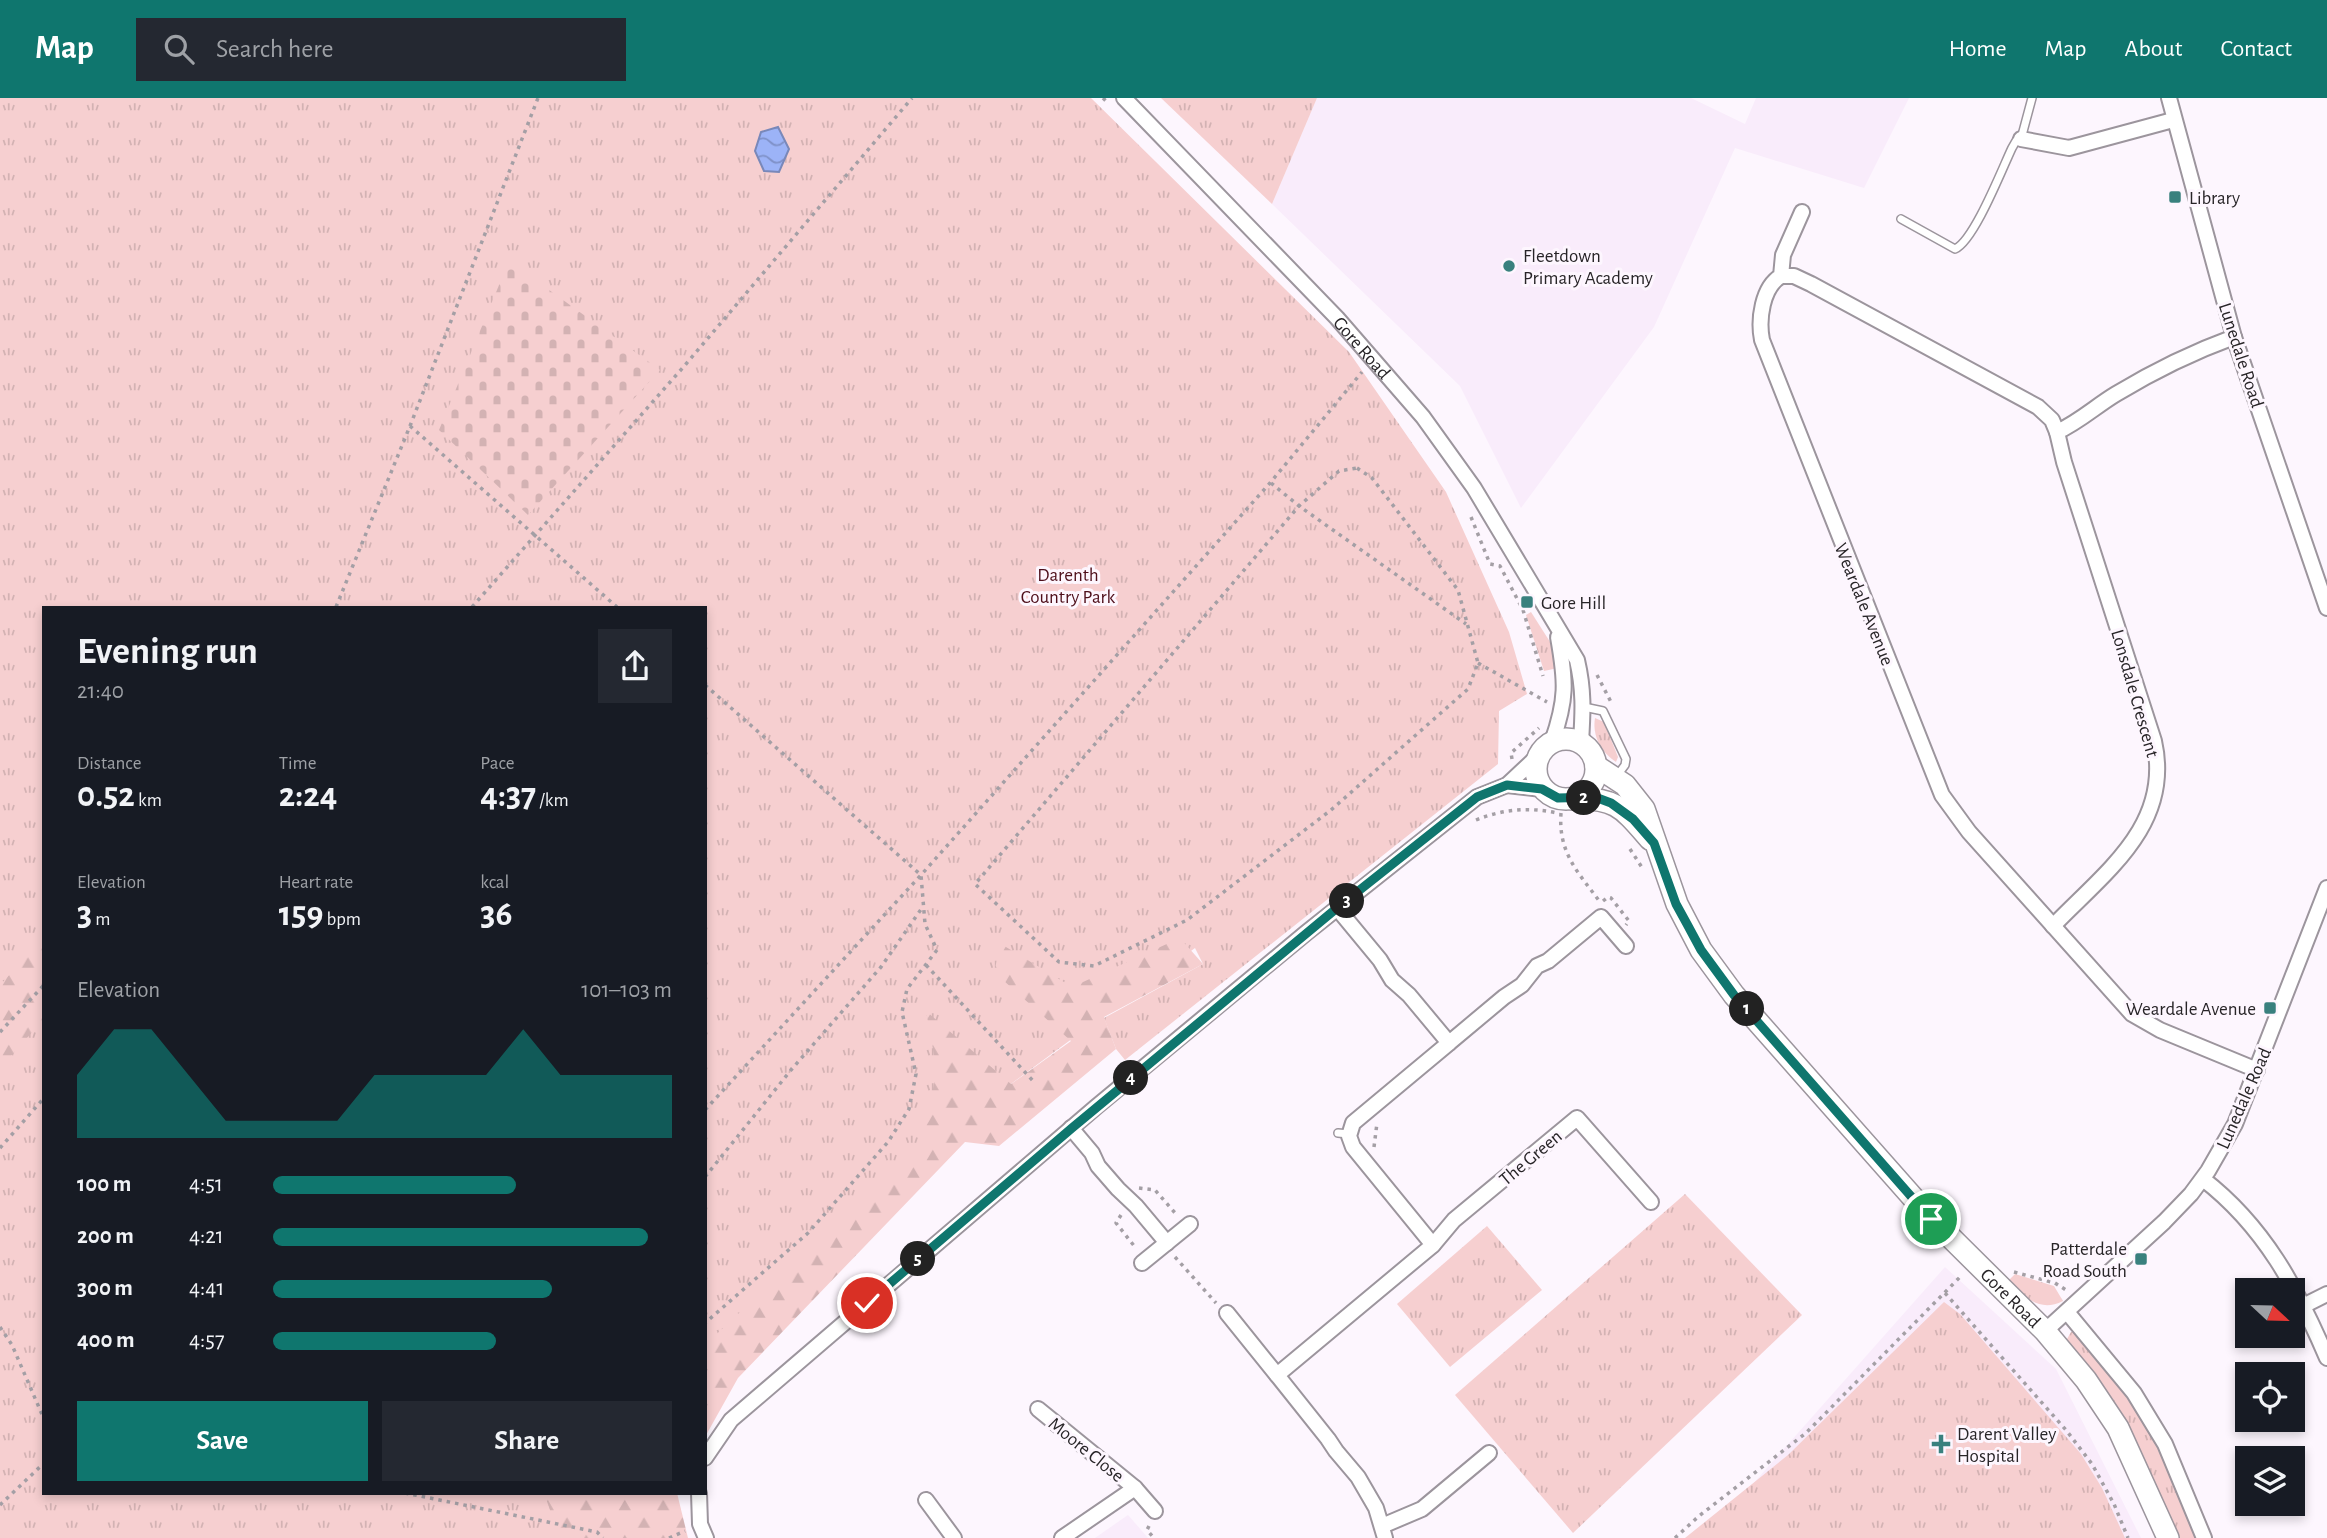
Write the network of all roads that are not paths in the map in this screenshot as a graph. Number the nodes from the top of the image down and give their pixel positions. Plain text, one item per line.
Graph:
1 (1124, 98) edge
2 (2032, 98) edge
3 (2169, 98) edge
4 (2173, 120) junction
5 (2021, 139) junction
6 (1802, 212) dead end
7 (1901, 219) dead end
8 (1781, 276) junction
9 (2234, 337) junction
10 (2057, 432) junction
11 (2327, 608) edge
12 (1557, 630) junction
13 (1584, 707) junction
14 (1552, 742) junction
15 (1581, 742) junction
16 (1537, 757) junction
17 (1596, 766) junction
18 (1616, 777) junction
19 (1507, 785) junction
20 (1542, 789) junction
21 (1565, 806) junction
22 (1654, 843) junction
23 (2327, 888) edge
24 (1337, 908) junction
25 (2053, 926) junction
26 (1626, 946) dead end
27 (1449, 1043) junction
28 (2257, 1070) junction
29 (1072, 1128) junction
30 (2203, 1179) junction
31 (1651, 1202) dead end
32 (1190, 1224) dead end
33 (1167, 1243) junction
34 (1433, 1245) junction
35 (1142, 1263) dead end
36 (2289, 1278) edge
37 (2327, 1294) edge
38 (2305, 1305) joint
39 (2067, 1312) junction
40 (1227, 1313) dead end
41 (2045, 1331) junction
42 (2327, 1358) edge
43 (1277, 1375) junction
44 (1038, 1409) dead end
45 (1489, 1453) dead end
46 (707, 1455) edge
47 (1135, 1488) junction
48 (699, 1495) edge
49 (926, 1500) dead end
50 (1155, 1511) dead end
51 (1383, 1532) edge
52 (706, 1538) edge
53 (954, 1538) edge
54 (1062, 1538) edge
55 (2168, 1538) edge
56 (2204, 1538) edge

1 - 12 street, Gore Road
2 - 5 lane
3 - 4 street, Lunedale Road
4 - 5 street
4 - 9 street, Lunedale Road
5 - 7 lane
6 - 8 street, Weardale Avenue
8 - 10 street, Lonsdale Crescent
8 - 25 street, Weardale Avenue
9 - 10 street
9 - 11 street, Lunedale Road
10 - 25 street, Lonsdale Crescent
12 - 13 street, Gore Road
12 - 14 street, Gore Road
13 - 15 street, Gore Road
13 - 18 lane
14 - 15 street
14 - 16 street
15 - 17 street
16 - 19 street
16 - 20 street
17 - 18 street, Gore Road
17 - 21 street
18 - 22 street, Gore Road
19 - 20 street
19 - 24 street
20 - 21 street
21 - 22 street, Gore Road
22 - 41 street, Gore Road
23 - 28 street, Lunedale Road
24 - 27 street
24 - 29 street
25 - 28 street, Weardale Avenue
26 - 27 street
27 - 34 street
28 - 30 street, Lunedale Road
29 - 33 street
29 - 46 street
30 - 36 street
30 - 39 street, Lunedale Road
31 - 34 street, The Green
32 - 33 street
33 - 35 street
34 - 43 street, The Green
37 - 38 street
38 - 42 street
39 - 41 street, Lunedale Road
39 - 56 street, Gore Road
40 - 43 street
41 - 55 street, Gore Road
43 - 51 street
44 - 47 street, Moore Close
45 - 51 street
47 - 50 street, Moore Close
47 - 54 street, Moore Close
48 - 52 street
49 - 53 street

